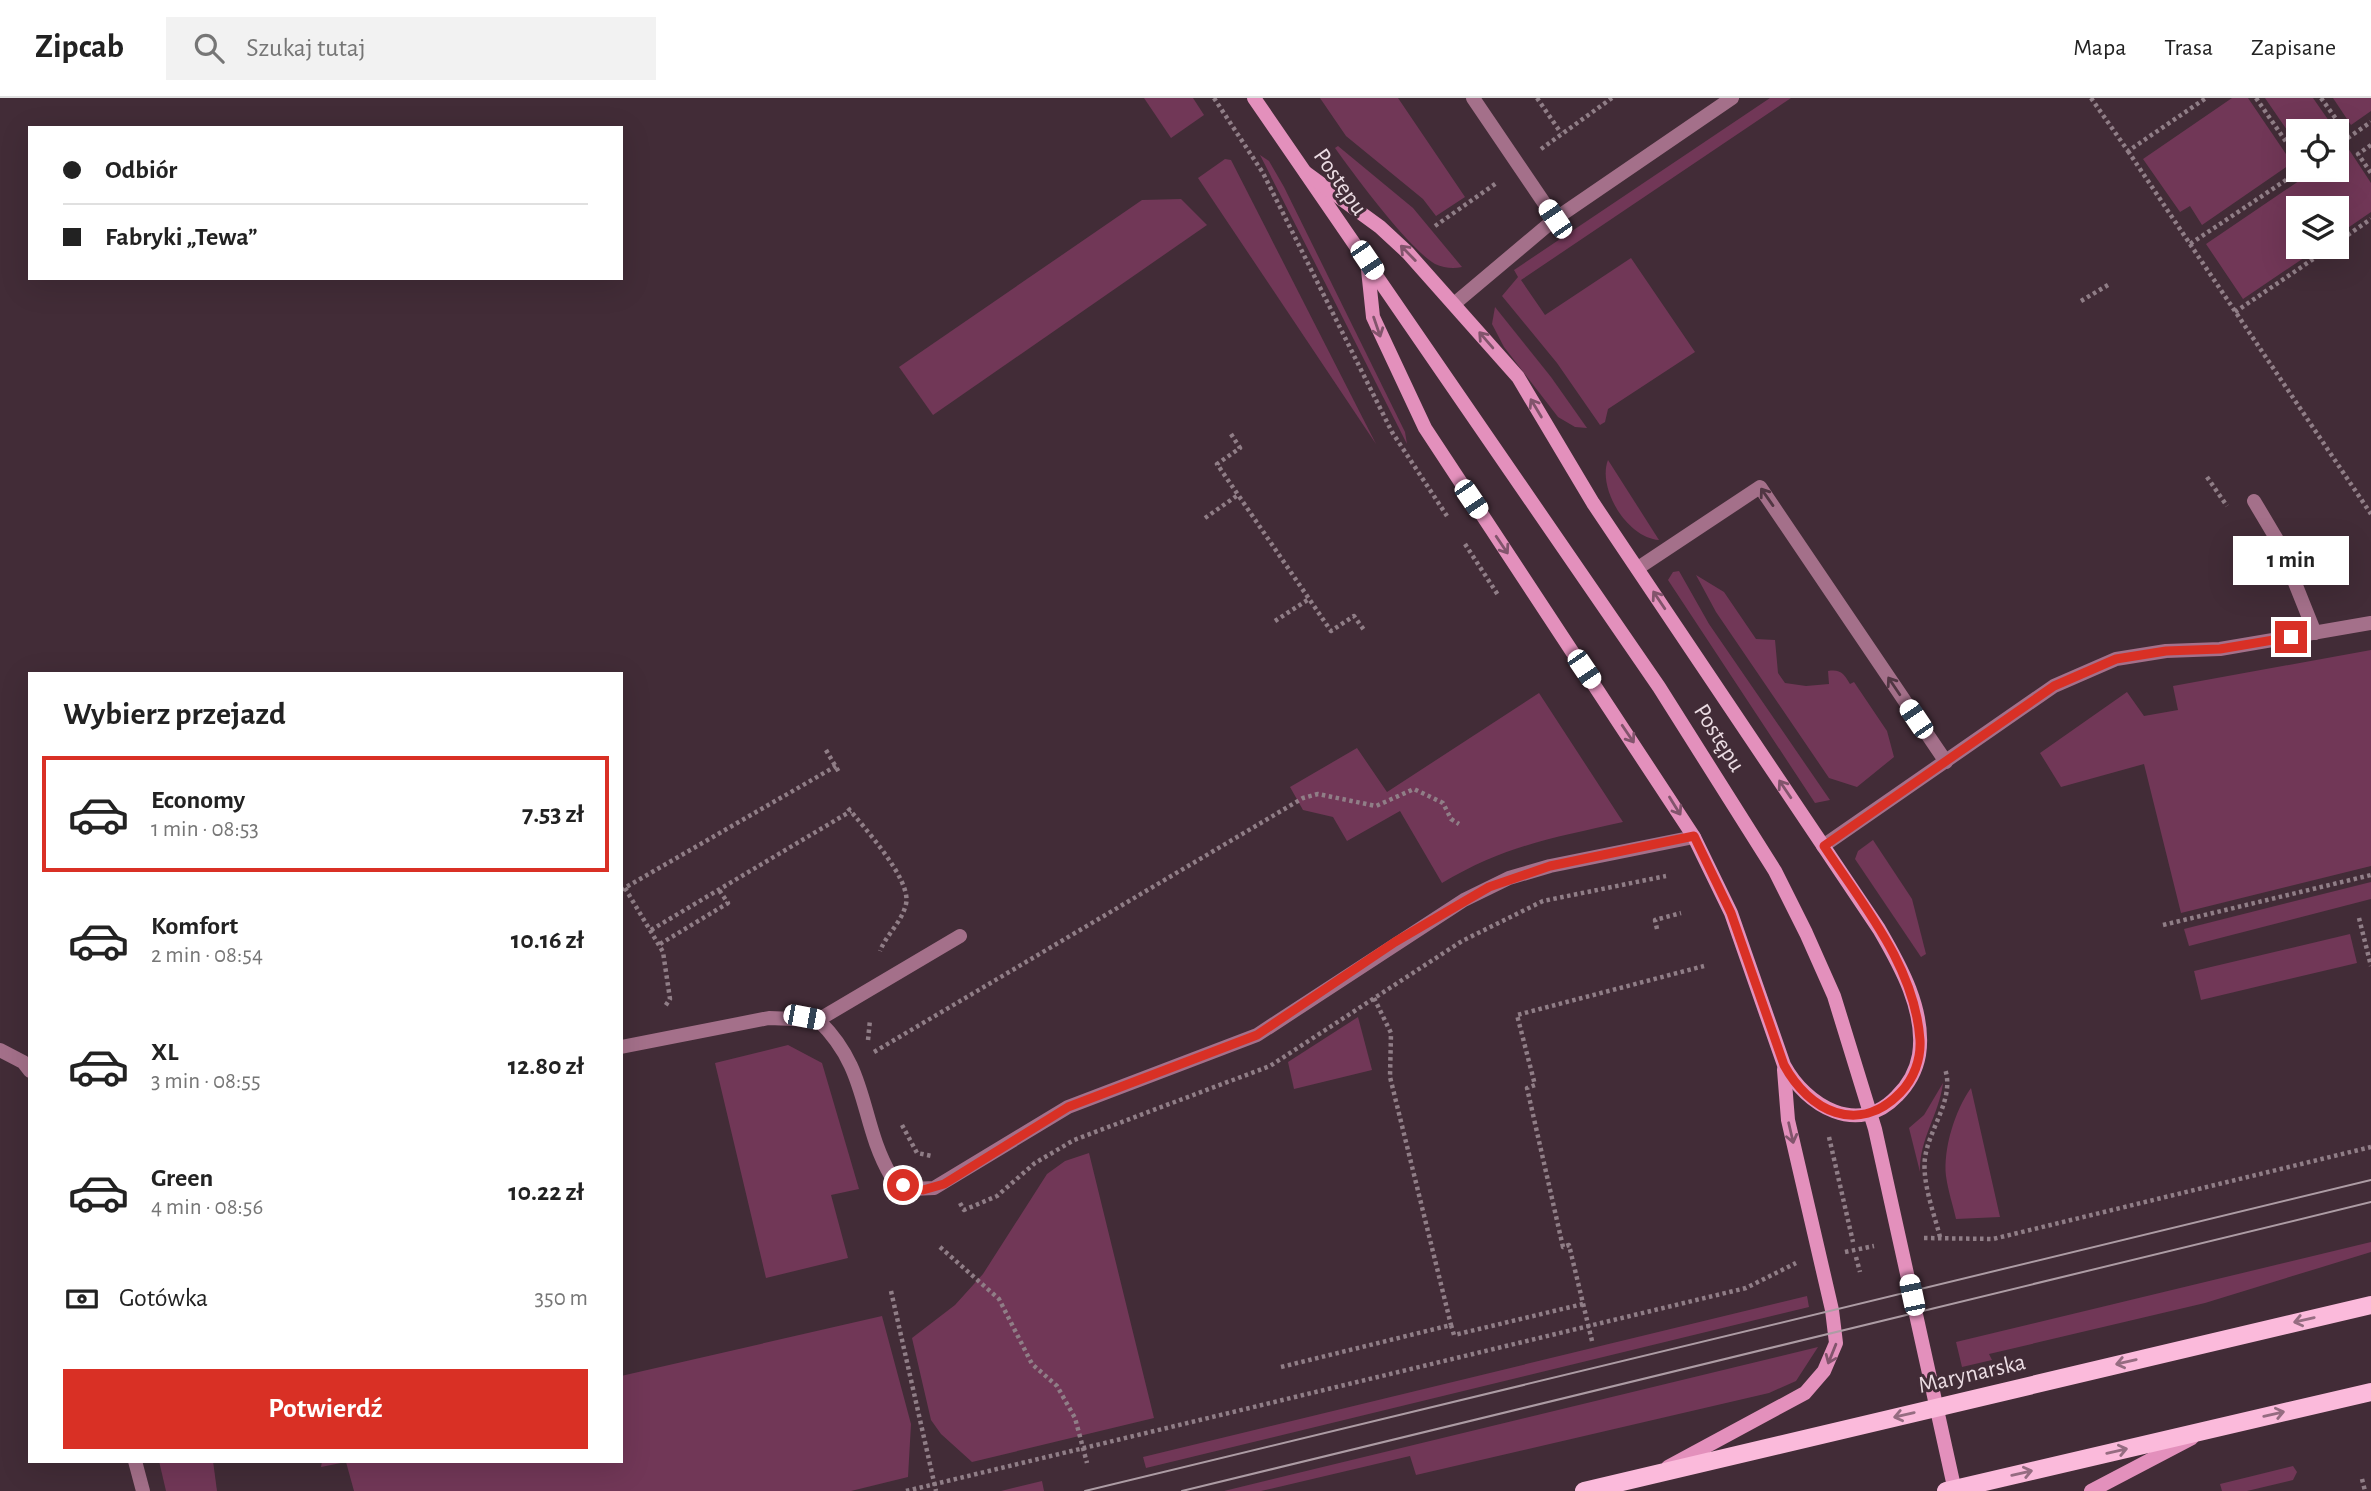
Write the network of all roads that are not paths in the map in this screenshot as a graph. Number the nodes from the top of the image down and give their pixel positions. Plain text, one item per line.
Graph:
1 (1254, 98) edge
2 (1473, 98) edge
3 (1732, 98) edge
4 (1306, 173) junction
5 (1555, 219) junction
6 (1367, 260) junction
7 (1454, 304) junction
8 (2255, 501) dead end
9 (1637, 568) junction
10 (2371, 623) edge
11 (2315, 633) junction
12 (1946, 762) junction
13 (1694, 836) junction
14 (1824, 846) junction
15 (960, 936) dead end
16 (818, 1020) junction
17 (623, 1047) edge
18 (0, 1049) edge
19 (1784, 1065) junction
20 (28, 1068) edge
21 (2371, 1305) edge
22 (2371, 1392) edge
23 (2208, 1430) junction
24 (136, 1463) edge
25 (1655, 1475) junction
26 (143, 1491) edge
27 (1584, 1491) edge
28 (1946, 1491) edge
29 (1955, 1491) edge
30 (2091, 1491) edge

1 - 4 street, Postępu
2 - 5 street
3 - 5 street
4 - 6 street, Postępu
7 -> 4 street
5 - 7 street
6 -> 13 street
6 - 29 street, Postępu
9 -> 7 street
8 - 11 street
12 -> 9 street
14 -> 9 street
10 - 11 street
11 - 12 street
12 - 14 street
13 - 16 street
13 - 19 street
14 - 19 street
15 - 16 street
16 - 17 street
18 - 20 street
19 -> 25 street
21 -> 25 main road, Marynarska
23 -> 22 main road
28 -> 23 main road
23 - 30 street
24 - 26 street
25 - 27 main road, Marynarska

